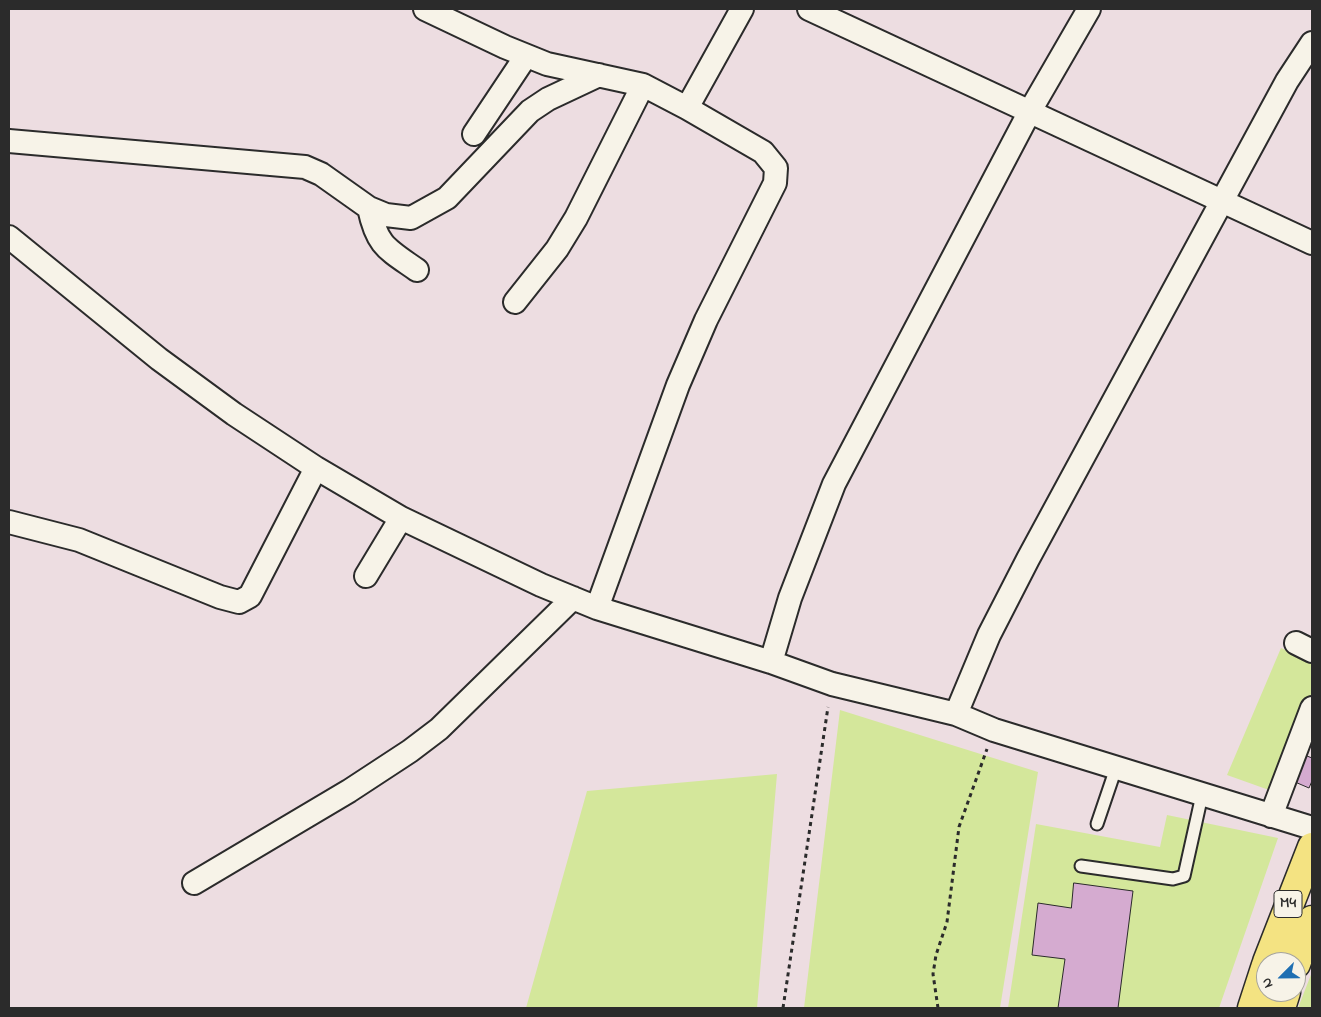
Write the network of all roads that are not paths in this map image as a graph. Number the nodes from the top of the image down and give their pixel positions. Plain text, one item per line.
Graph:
1 (425, 9) edge
2 (742, 9) edge
3 (809, 9) edge
4 (1089, 9) edge
5 (1312, 43) edge
6 (526, 56) junction
7 (599, 76) junction
8 (643, 85) junction
9 (687, 108) junction
10 (1030, 111) junction
11 (474, 134) dead end
12 (9, 141) edge
13 (1222, 201) junction
14 (369, 208) junction
15 (9, 237) edge
16 (1312, 244) edge
17 (417, 270) dead end
18 (515, 302) dead end
19 (316, 468) junction
20 (401, 518) junction
21 (9, 522) edge
22 (366, 576) dead end
23 (573, 598) junction
24 (597, 608) junction
25 (771, 662) junction
26 (1312, 708) edge
27 (956, 714) junction
28 (1116, 768) junction
29 (1202, 795) junction
30 (1271, 816) junction
31 (1097, 824) dead end
32 (1312, 828) edge
33 (1312, 847) edge
34 (1081, 866) dead end
35 (194, 883) dead end
36 (1312, 920) edge
37 (1272, 952) edge
38 (1300, 952) edge

1 - 6 street
2 - 9 street
3 - 10 street
4 - 10 street
5 - 13 street
6 - 7 street
6 - 11 street
7 - 8 street
7 - 14 street
8 - 9 street
8 - 18 street
9 - 24 street
10 - 13 street
10 - 25 street
12 - 14 street
13 - 16 street
13 - 27 street
14 - 17 street
15 - 19 street
19 - 20 street
19 - 21 street
20 - 22 street
20 - 23 street
23 - 24 street
23 - 35 street
24 - 25 street
25 - 27 street
26 - 30 street
27 - 28 street
28 - 29 street
28 - 31 lane
29 - 30 street
29 - 34 lane
30 - 32 street
33 - 37 highway, M4
36 - 38 highway, M4

